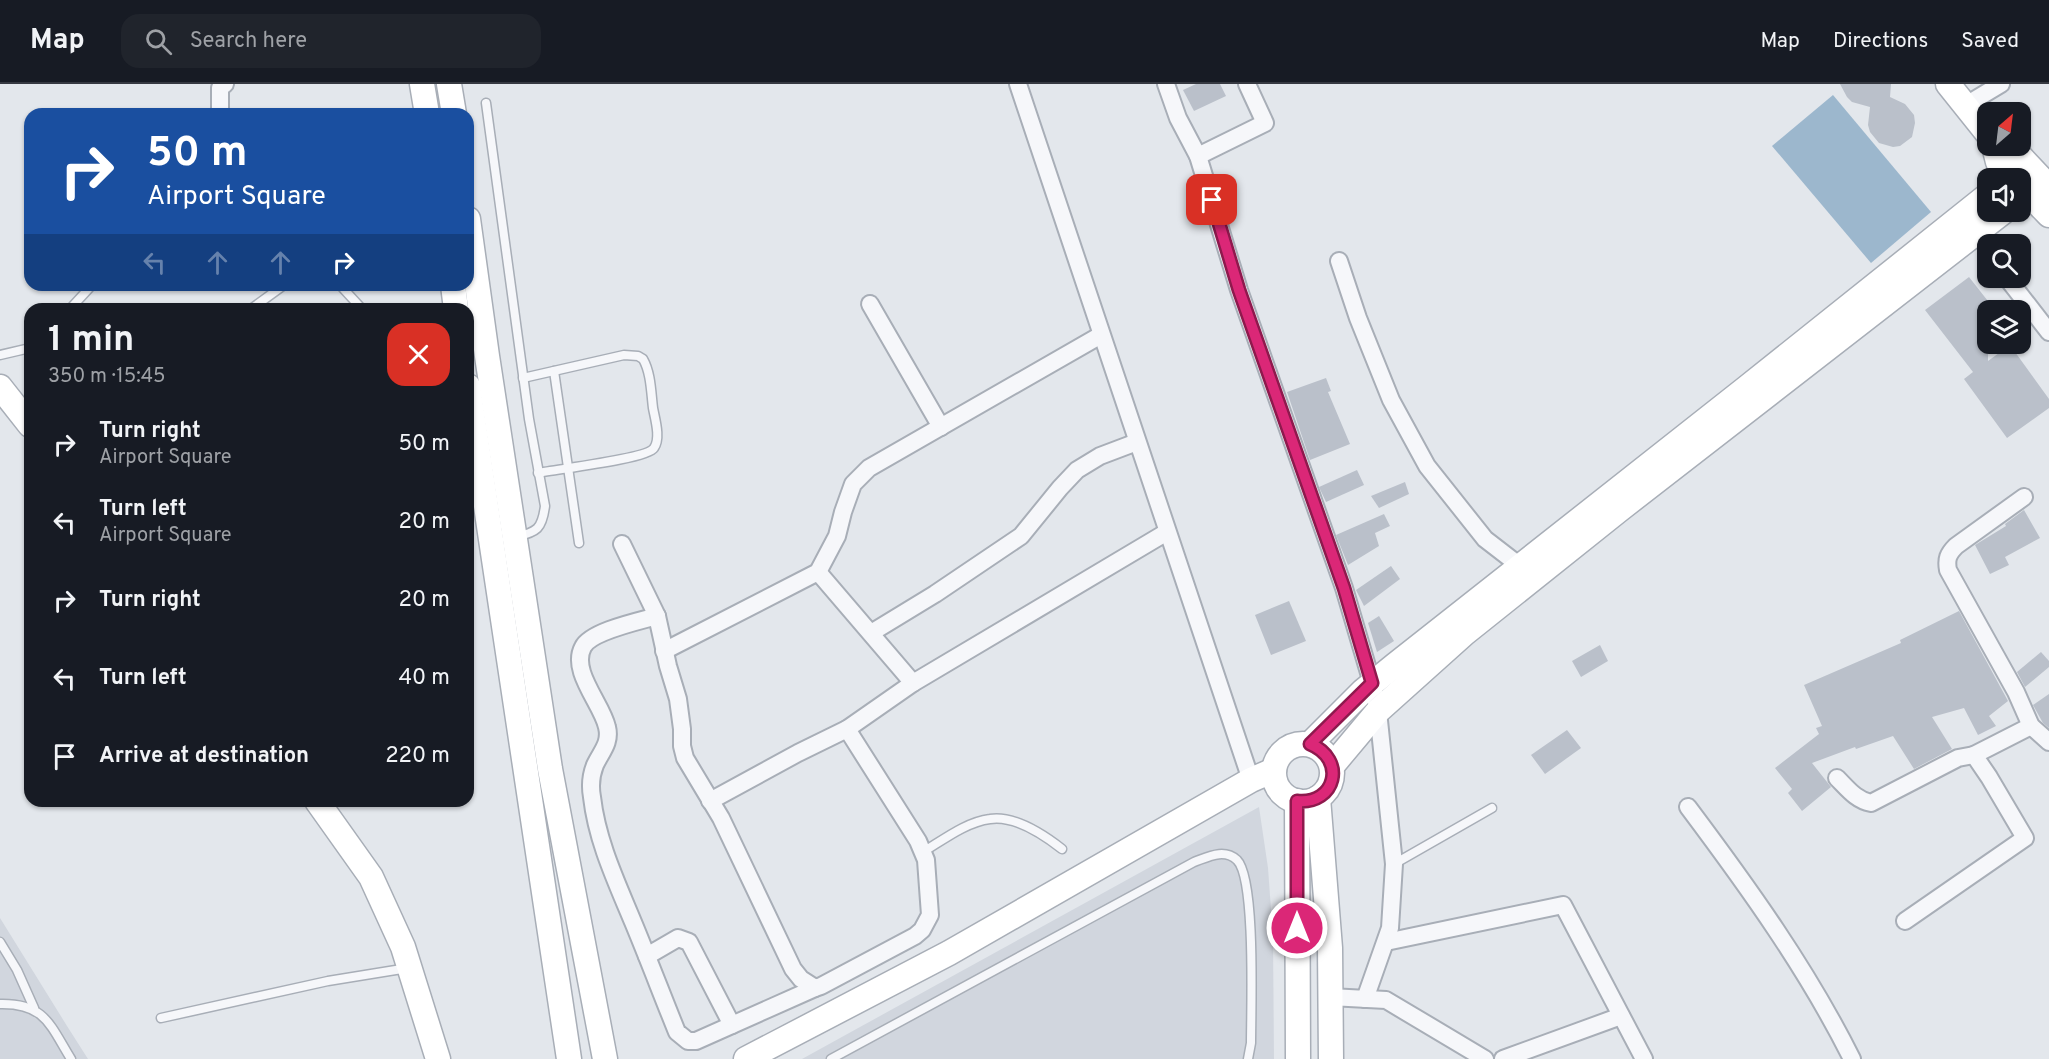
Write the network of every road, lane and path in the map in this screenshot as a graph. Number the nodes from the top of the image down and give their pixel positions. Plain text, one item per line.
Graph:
1 (225, 84) edge
2 (422, 84) edge
3 (449, 84) edge
4 (1018, 84) edge
5 (1166, 84) edge
6 (1247, 84) edge
7 (1948, 84) edge
8 (2001, 84) edge
9 (486, 103) dead end
10 (1966, 105) junction
11 (220, 108) edge
12 (426, 108) edge
13 (453, 108) edge
14 (1977, 120) edge
15 (1198, 156) junction
16 (1996, 156) edge
17 (2006, 168) edge
18 (2031, 191) edge
19 (1977, 204) edge
20 (2049, 214) edge
21 (1989, 222) edge
22 (474, 260) edge
23 (1339, 261) dead end
24 (2015, 288) edge
25 (86, 291) edge
26 (276, 291) edge
27 (346, 291) edge
28 (76, 303) edge
29 (259, 303) edge
30 (356, 303) edge
31 (870, 304) dead end
32 (2049, 332) edge
33 (1101, 335) junction
34 (24, 349) edge
35 (0, 355) edge
36 (554, 371) junction
37 (523, 378) junction
38 (0, 387) edge
39 (1755, 393) junction
40 (24, 417) edge
41 (474, 426) edge
42 (941, 427) junction
43 (1711, 427) junction
44 (1137, 442) junction
45 (567, 467) junction
46 (538, 473) junction
47 (2024, 497) dead end
48 (1167, 532) junction
49 (514, 537) junction
50 (579, 543) dead end
51 (622, 544) dead end
52 (1520, 566) junction
53 (818, 572) junction
54 (657, 616) junction
55 (871, 633) junction
56 (664, 651) junction
57 (913, 683) junction
58 (1372, 683) junction
59 (1378, 711) junction
60 (2031, 726) junction
61 (847, 729) junction
62 (2049, 742) edge
63 (1310, 744) junction
64 (1974, 755) junction
65 (1332, 766) junction
66 (1274, 770) junction
67 (1837, 778) dead end
68 (1251, 780) junction
69 (1307, 800) junction
70 (710, 801) junction
71 (321, 807) edge
72 (1688, 807) dead end
73 (1492, 808) dead end
74 (1062, 849) dead end
75 (923, 852) junction
76 (1394, 864) junction
77 (1905, 921) dead end
78 (0, 942) edge
79 (1386, 942) junction
80 (647, 956) junction
81 (410, 968) junction
82 (815, 988) junction
83 (1330, 997) junction
84 (1365, 999) junction
85 (0, 1004) edge
86 (34, 1008) junction
87 (1621, 1016) junction
88 (161, 1018) dead end
89 (732, 1025) junction
90 (71, 1059) edge
91 (438, 1059) edge
92 (569, 1059) edge
93 (605, 1059) edge
94 (746, 1059) edge
95 (831, 1059) edge
96 (1248, 1059) edge
97 (1298, 1059) edge
98 (1331, 1059) edge
99 (1485, 1059) edge
100 (1503, 1059) edge
101 (1644, 1059) edge
102 (1852, 1059) edge

1 - 11 street
2 - 12 street
3 - 13 street
4 - 33 street
5 - 15 street
6 - 15 street
7 - 10 street
8 - 10 street
9 - 37 lane
10 - 14 street
15 - 58 street
16 - 17 street
18 - 20 street
19 - 39 street
21 - 39 street
22 - 49 street
23 - 52 street
24 - 32 street
25 - 28 lane
26 - 29 lane
27 - 30 lane
31 - 42 street
33 - 42 street
33 - 44 street
34 - 35 lane
36 - 37 lane
36 - 45 lane
36 - 45 lane
37 - 46 lane
38 - 40 street
39 - 43 street
41 - 92 street
42 - 53 street
43 - 52 street
43 - 59 street
44 - 48 street
44 - 55 street
45 - 46 lane
45 - 50 lane
46 - 49 lane
47 - 60 street
48 - 57 street
48 - 68 street
49 - 93 street
51 - 54 street
52 - 58 street
53 - 55 street
53 - 56 street
54 - 56 street
54 - 80 street
55 - 57 street
56 - 70 street
57 - 61 street
58 - 59 street
58 - 63 street
59 - 65 street
59 - 76 street
60 - 62 street
60 - 64 street
61 - 70 street
61 - 75 street
63 - 65 street
63 - 66 street
64 - 67 street
64 - 77 street
65 - 69 street
66 - 68 street
66 - 69 street
68 - 94 street
69 - 83 street
69 - 97 street
70 - 82 street
71 - 81 street
72 - 102 street
73 - 76 lane
74 - 75 lane
75 - 82 street
76 - 79 street
78 - 86 lane
79 - 84 street
79 - 87 street
80 - 89 street
80 - 89 street
81 - 88 lane
81 - 91 street
82 - 89 street
83 - 84 street
83 - 98 street
84 - 99 street
85 - 86 lane
86 - 90 lane
87 - 100 street
87 - 101 street
95 - 96 lane

